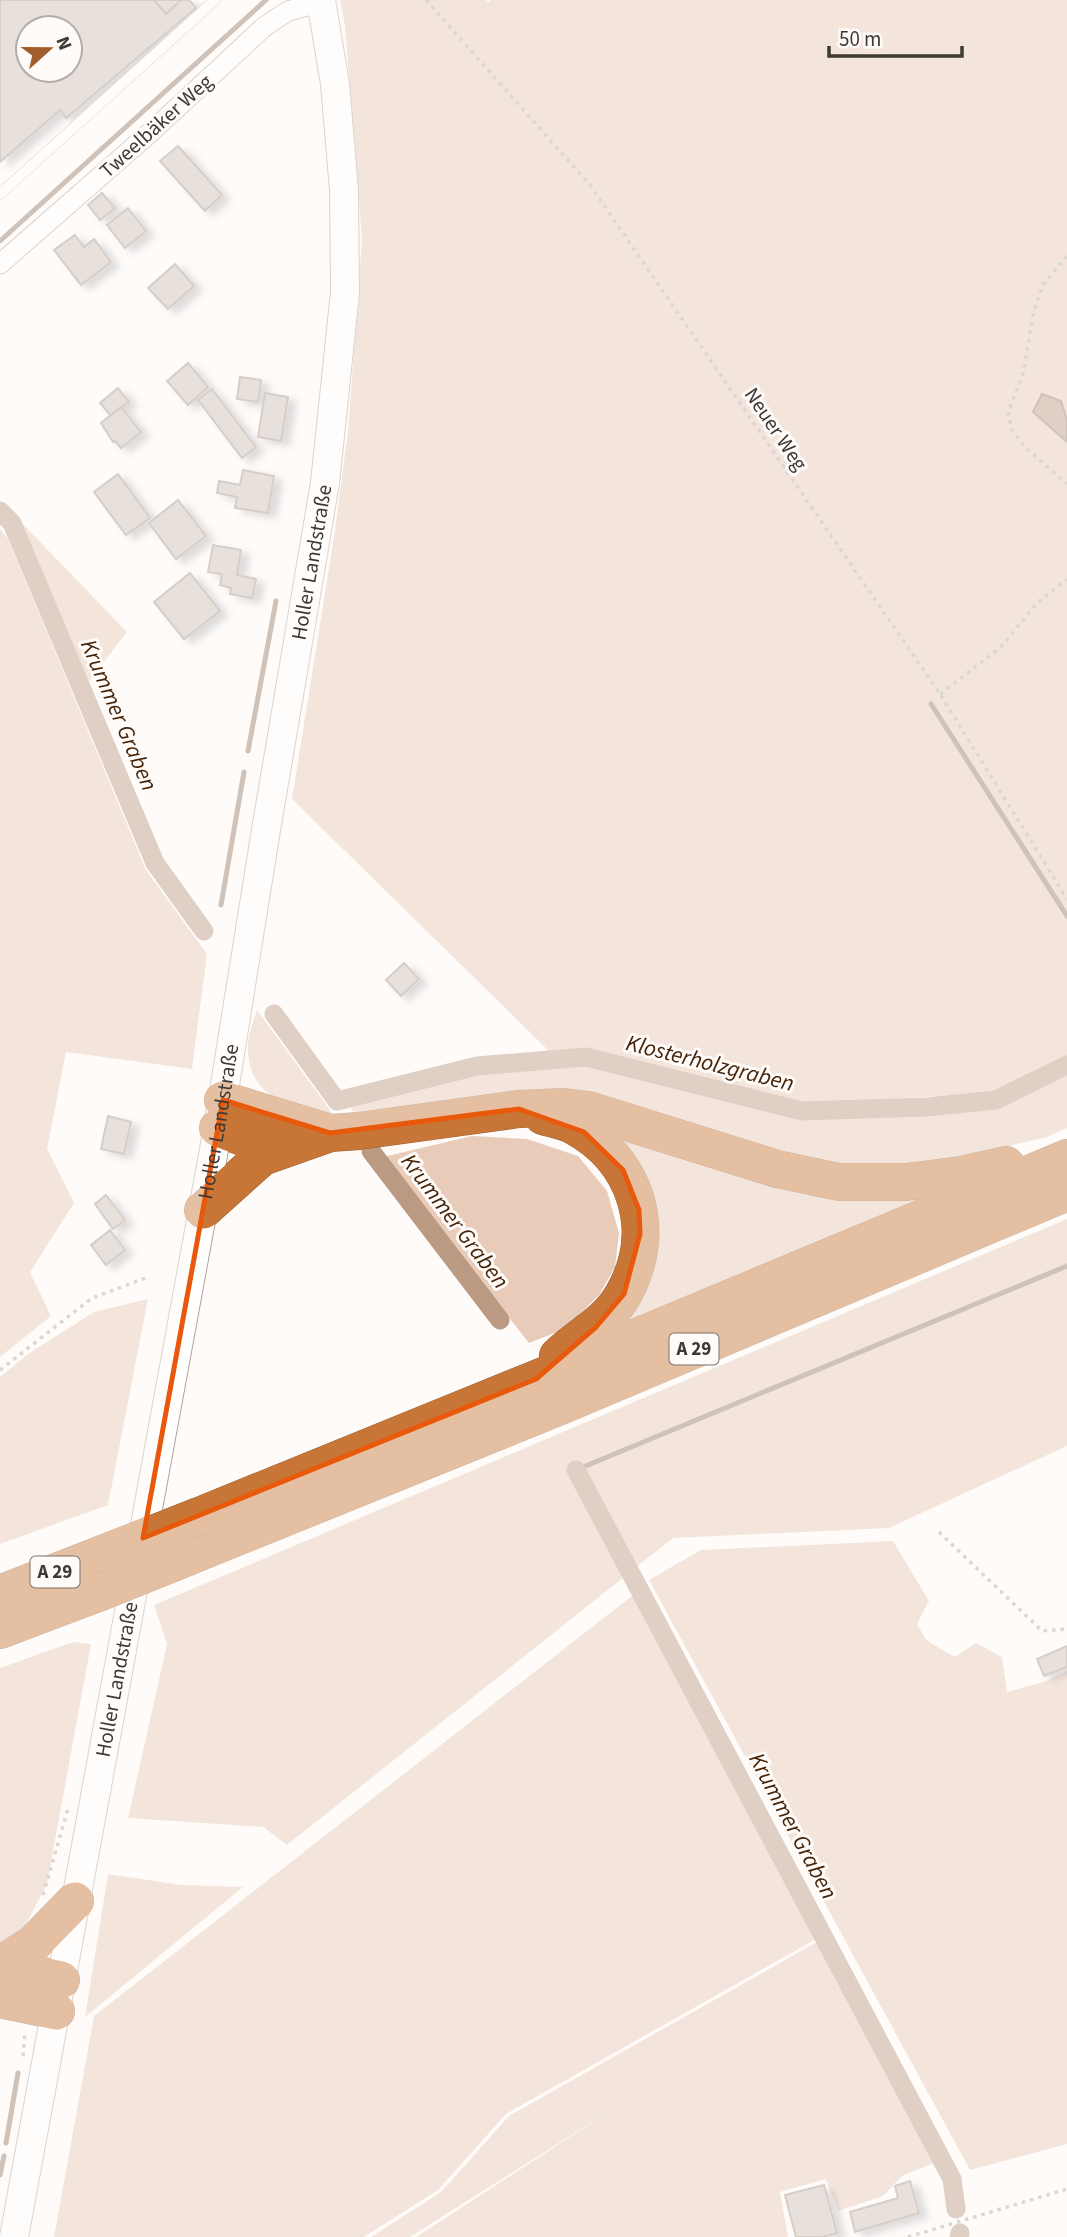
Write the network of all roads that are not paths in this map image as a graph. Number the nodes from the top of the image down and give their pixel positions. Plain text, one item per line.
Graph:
1 (215, 0) edge
2 (321, 2) edge
3 (0, 194) edge
4 (0, 264) edge
5 (519, 1109) junction
6 (221, 1114) junction
7 (330, 1133) junction
8 (294, 1144) junction
9 (1064, 1170) edge
10 (204, 1210) junction
11 (536, 1379) junction
12 (0, 1594) edge
13 (0, 1630) edge
14 (59, 1898) junction
15 (0, 1965) edge
16 (0, 1972) edge
17 (37, 1999) edge
18 (14, 2237) edge

1 - 3 lane
2 - 4 street, Tweelbäker Weg
2 - 6 main road, Holler Landstraße
5 - 7 highway
5 - 9 highway
5 - 11 highway
6 - 7 highway
6 - 8 highway
6 - 10 main road, Holler Landstraße
7 - 8 highway
8 - 10 highway
9 - 11 highway, A 29
9 - 13 highway, A 29, bridge
10 - 14 main road, Holler Landstraße
11 - 12 highway, A 29, bridge
14 - 15 highway
14 - 17 main road, Holler Landstraße
16 - 17 highway
17 - 18 main road, Holler Landstraße

